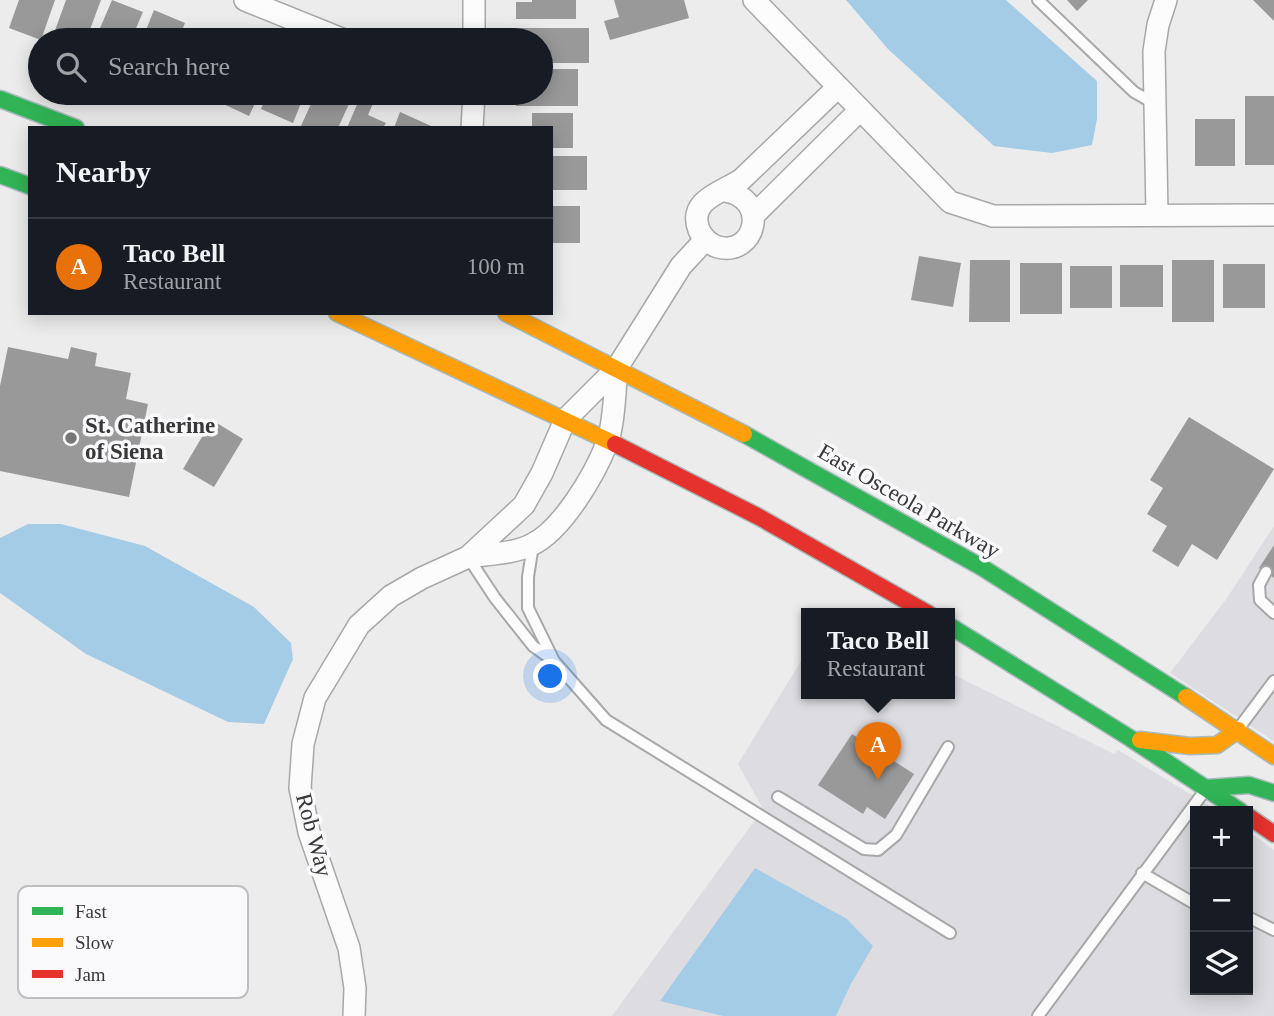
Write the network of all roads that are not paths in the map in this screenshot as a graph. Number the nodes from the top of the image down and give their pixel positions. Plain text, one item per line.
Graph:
1 (245, 0) edge
2 (474, 0) edge
3 (754, 0) edge
4 (1038, 0) edge
5 (1166, 0) edge
6 (314, 28) edge
7 (474, 28) edge
8 (838, 87) junction
9 (0, 99) edge
10 (1155, 104) junction
11 (472, 105) edge
12 (860, 110) junction
13 (71, 126) edge
14 (471, 126) edge
15 (0, 175) edge
16 (28, 185) edge
17 (725, 191) junction
18 (754, 215) junction
19 (1157, 215) junction
20 (1274, 215) edge
21 (705, 240) junction
22 (341, 315) edge
23 (510, 315) edge
24 (617, 368) junction
25 (565, 420) junction
26 (608, 441) junction
27 (533, 545) junction
28 (468, 557) junction
29 (1266, 572) dead end
30 (918, 608) edge
31 (1274, 613) edge
32 (955, 629) edge
33 (554, 661) junction
34 (1274, 681) edge
35 (1238, 730) junction
36 (1130, 738) junction
37 (947, 747) dead end
38 (1274, 756) edge
39 (1206, 788) junction
40 (1274, 793) edge
41 (778, 797) dead end
42 (1233, 806) edge
43 (1253, 819) edge
44 (1274, 834) edge
45 (1142, 873) junction
46 (1190, 901) edge
47 (1253, 919) edge
48 (1274, 930) edge
49 (950, 933) dead end
50 (354, 1016) edge
51 (1038, 1016) edge

1 - 6 street
2 - 7 street
3 - 8 street
4 - 10 lane
5 - 10 street
8 - 12 street
8 - 17 street
9 - 13 main road
10 - 19 street
11 - 14 street
12 - 18 street
12 - 19 street
15 - 16 main road
17 - 18 street
17 - 21 street
18 - 21 street
19 - 20 street
21 - 24 street
22 - 25 main road
23 - 24 main road, East Osceola Parkway
24 - 25 street, Rob Way
24 - 26 street, Rob Way
24 - 35 main road, East Osceola Parkway
25 - 26 main road
25 - 28 street, Rob Way
26 - 27 street, Rob Way
26 - 30 main road
27 - 28 street, Rob Way
27 - 33 lane
28 - 33 lane
28 - 50 street, Rob Way
29 - 31 lane
32 - 36 main road
33 - 49 lane
34 - 35 lane
35 - 36 main road
35 - 38 main road, East Osceola Parkway
36 - 39 main road
37 - 41 lane
39 - 40 main road
39 - 42 main road
39 - 45 lane
43 - 44 main road
45 - 46 lane
45 - 51 lane
47 - 48 lane

